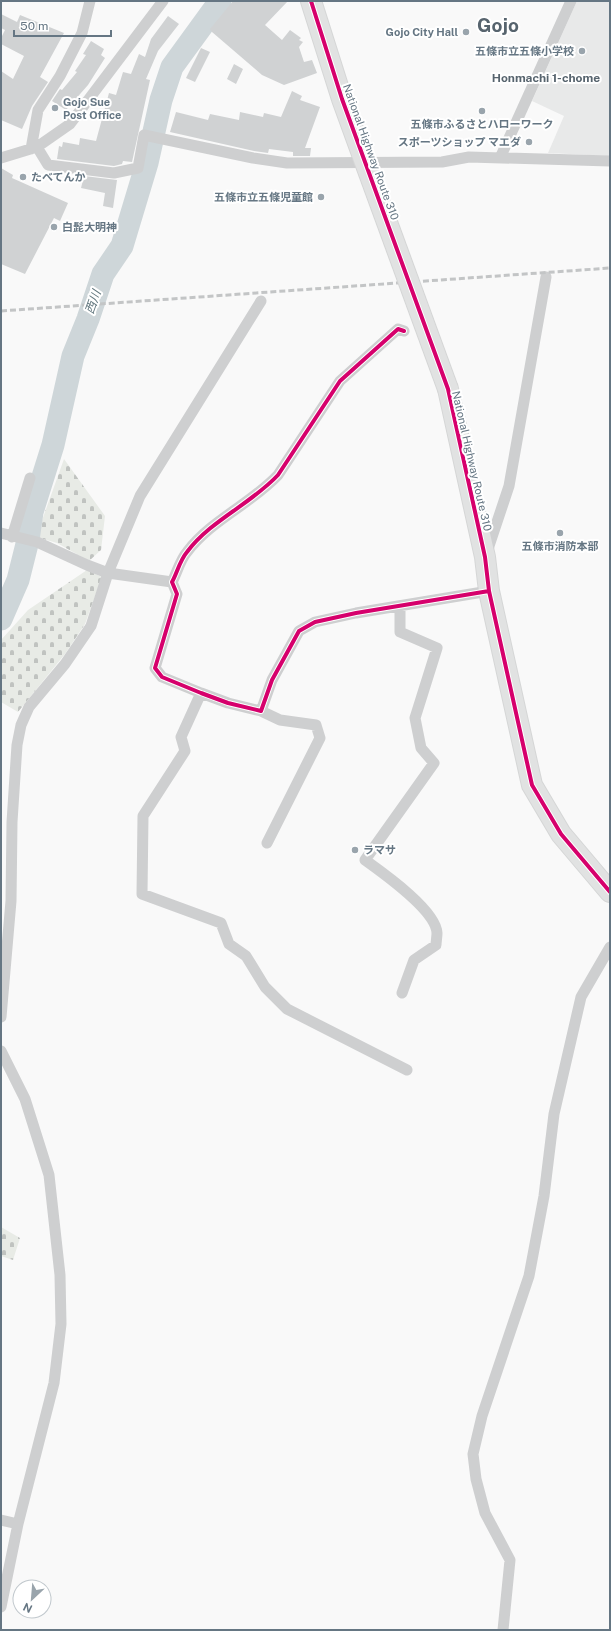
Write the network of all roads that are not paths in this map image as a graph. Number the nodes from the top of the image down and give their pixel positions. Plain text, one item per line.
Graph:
1 (90, 1) edge
2 (311, 1) edge
3 (571, 1) edge
4 (158, 3) edge
5 (34, 148) junction
6 (1, 158) edge
7 (500, 158) junction
8 (610, 162) edge
9 (546, 277) dead end
10 (261, 301) dead end
11 (404, 331) dead end
12 (30, 478) dead end
13 (9, 536) edge
14 (485, 557) junction
15 (108, 573) junction
16 (172, 582) junction
17 (488, 591) junction
18 (400, 606) junction
19 (201, 693) junction
20 (261, 711) junction
21 (267, 843) dead end
22 (610, 892) edge
23 (610, 947) edge
24 (402, 993) dead end
25 (1, 1017) edge
26 (1, 1051) edge
27 (407, 1070) dead end
28 (1, 1520) edge
29 (18, 1524) junction
30 (1, 1607) edge
31 (503, 1630) edge

1 - 5 street
2 - 14 highway, National Highway Route 310, bridge
3 - 7 street
4 - 5 street
5 - 6 street
5 - 7 street
7 - 8 street
9 - 14 street
10 - 15 street
11 - 16 street
12 - 13 street
13 - 15 street
14 - 17 highway, National Highway Route 310
15 - 16 street
15 - 25 street
16 - 19 street
17 - 18 street
17 - 22 highway, National Highway Route 310
18 - 20 street
18 - 24 street
19 - 20 street
19 - 27 street
20 - 21 street
23 - 31 street
26 - 29 street
28 - 29 street
29 - 30 street

